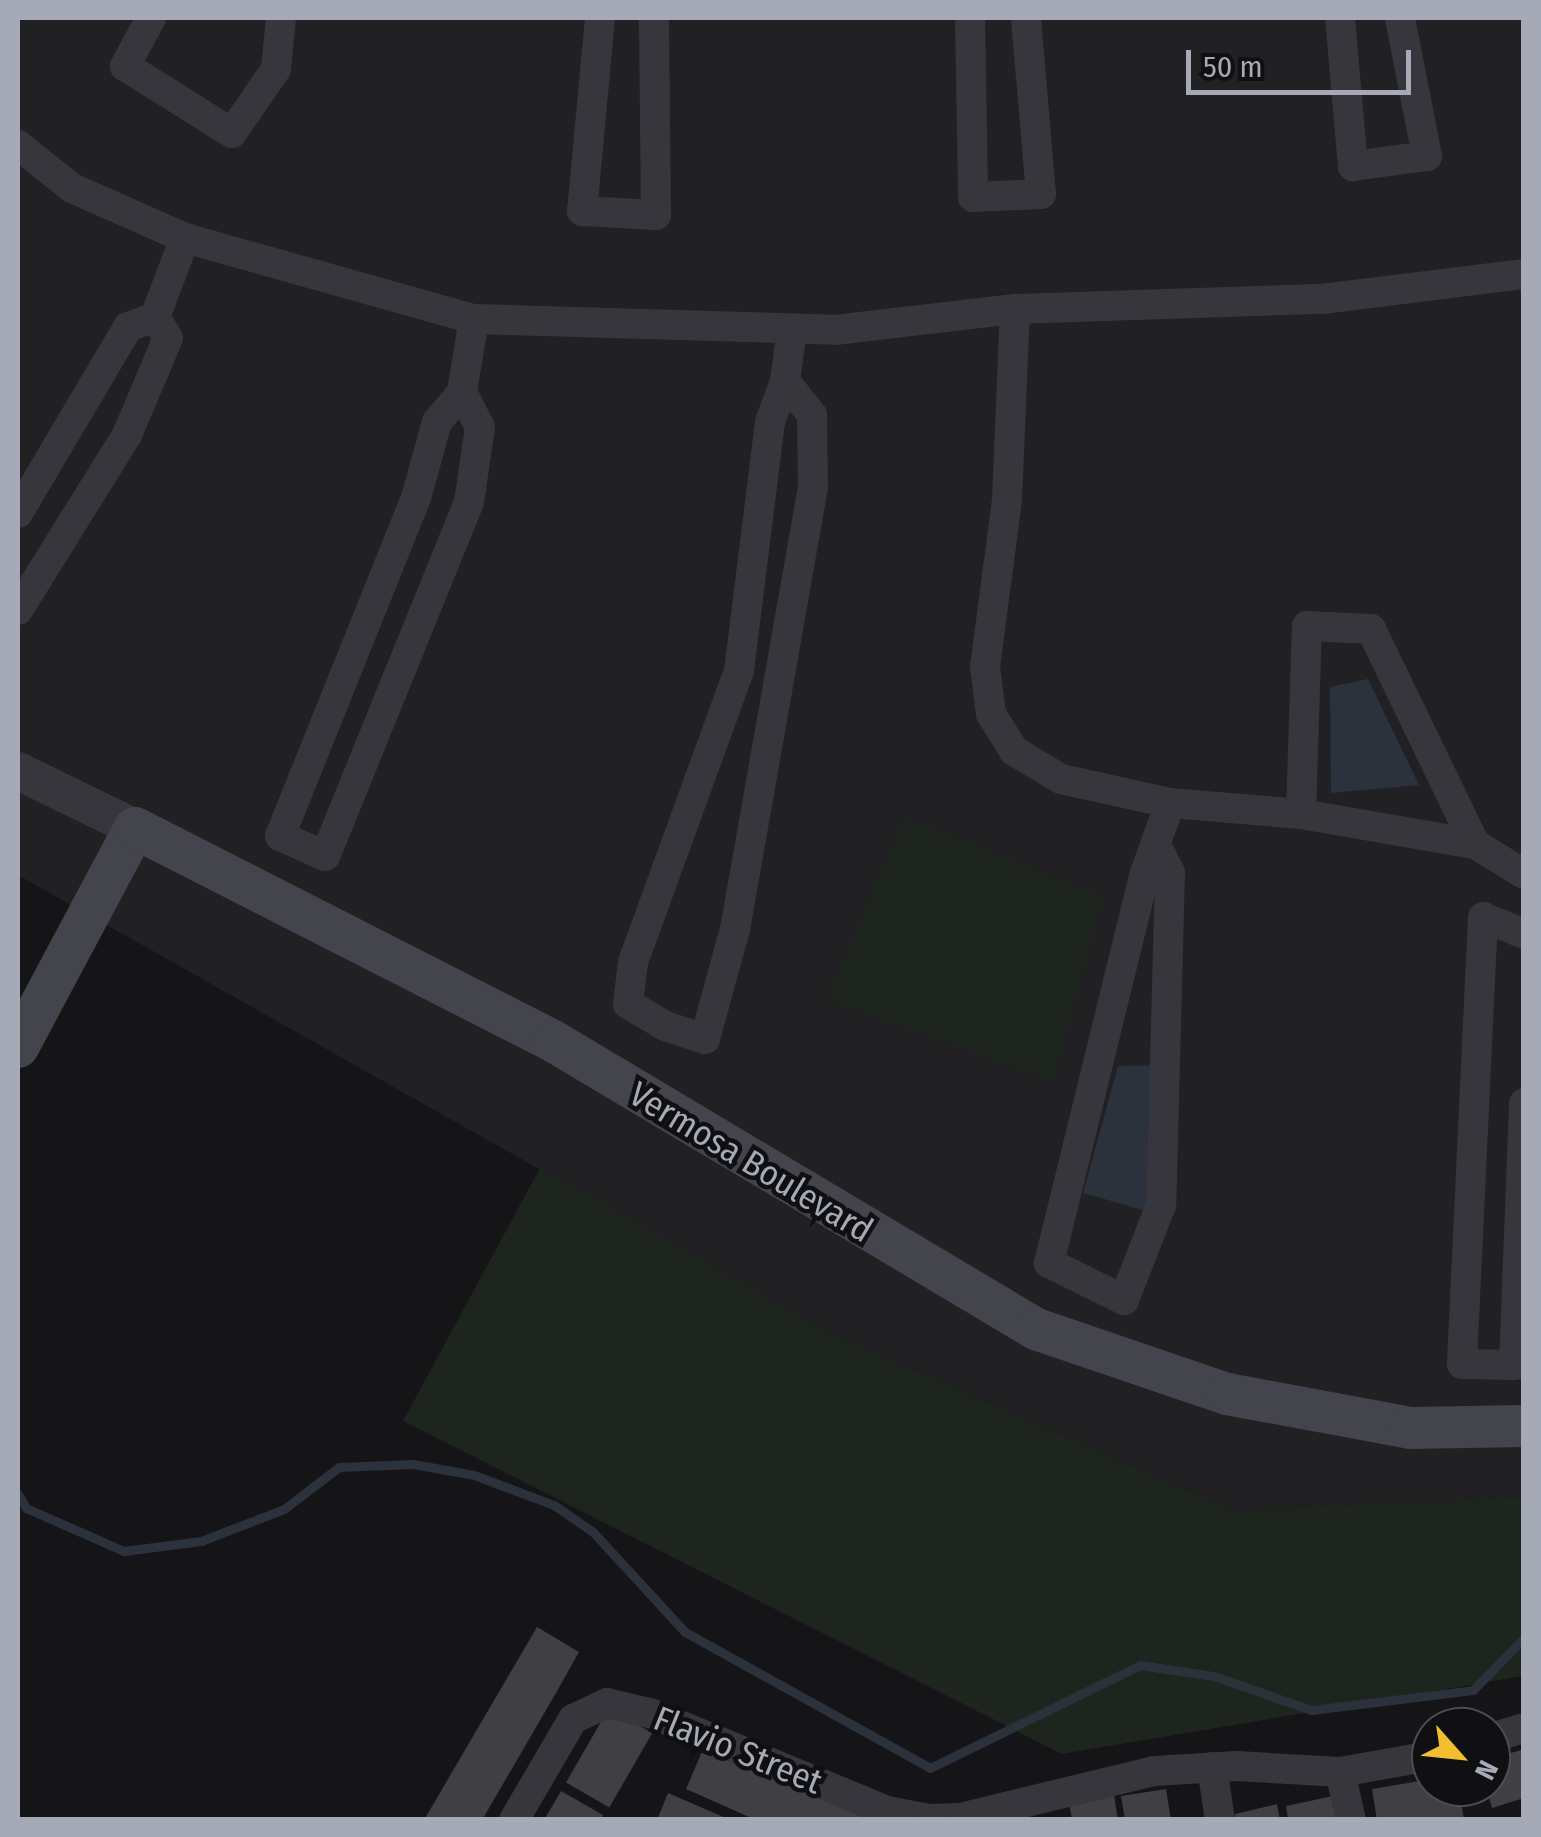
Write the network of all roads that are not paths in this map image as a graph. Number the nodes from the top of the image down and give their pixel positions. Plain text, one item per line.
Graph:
1 (151, 18) edge
2 (281, 18) edge
3 (600, 18) edge
4 (654, 18) edge
5 (970, 18) edge
6 (1026, 18) edge
7 (1340, 18) edge
8 (1400, 18) edge
9 (18, 145) edge
10 (185, 238) junction
11 (1524, 274) edge
12 (1015, 309) junction
13 (155, 317) junction
14 (474, 318) junction
15 (792, 330) junction
16 (786, 380) junction
17 (462, 392) junction
18 (18, 514) edge
19 (18, 610) edge
20 (18, 770) edge
21 (1170, 803) junction
22 (1302, 814) junction
23 (135, 828) junction
24 (1475, 844) junction
25 (1157, 847) junction
26 (1524, 874) edge
27 (1524, 884) edge
28 (1516, 931) edge
29 (18, 1047) edge
30 (1524, 1103) edge
31 (1524, 1426) edge
32 (1411, 1760) edge
33 (1212, 1766) junction
34 (1340, 1772) junction
35 (1027, 1809) edge
36 (514, 1820) edge
37 (1220, 1820) edge
38 (1351, 1820) edge

1 - 2 street
3 - 4 street
5 - 6 street
7 - 8 street
9 - 10 street
10 - 13 street
10 - 14 street
11 - 12 street
12 - 15 street
12 - 21 street
13 - 18 street
13 - 19 street
14 - 15 street
14 - 17 street
15 - 16 street
16 - 16 street
17 - 17 street
20 - 23 street, Vermosa Boulevard
21 - 22 street
21 - 25 street
22 - 24 street
22 - 24 street
23 - 29 main road
23 - 31 main road, Vermosa Boulevard
24 - 26 street
25 - 25 street
27 - 28 street
28 - 30 street
32 - 34 street, Flavio Street
33 - 34 street, Flavio Street
33 - 35 street, Flavio Street
33 - 37 street
34 - 38 street
35 - 36 street, Flavio Street

